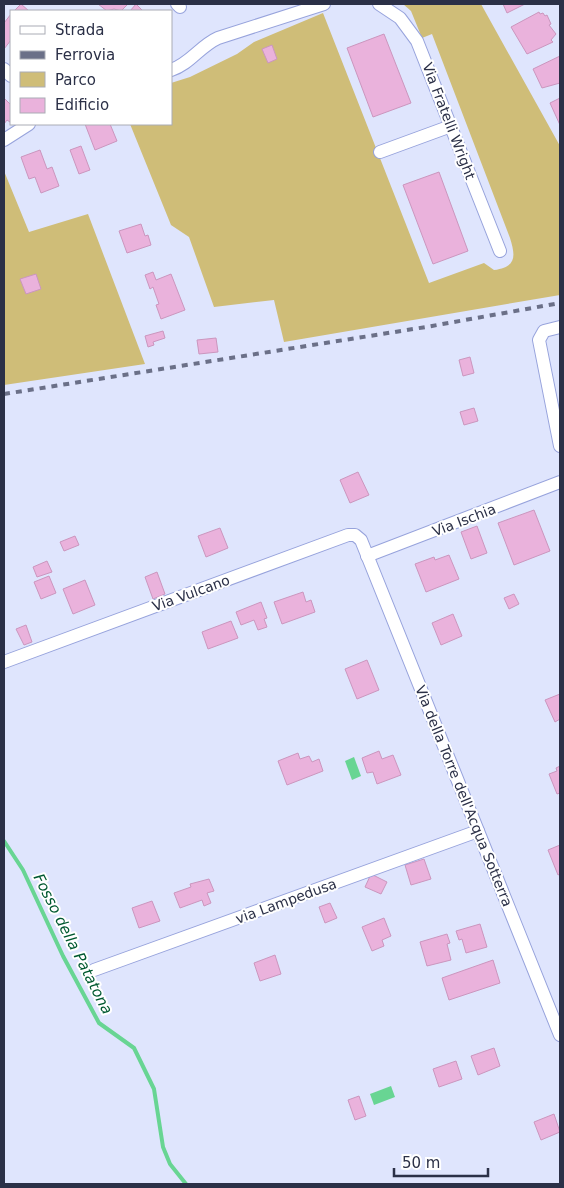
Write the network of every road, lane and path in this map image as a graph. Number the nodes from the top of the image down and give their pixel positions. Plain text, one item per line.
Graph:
1 (380, 4) edge
2 (318, 5) edge
3 (172, 70) edge
4 (27, 125) edge
5 (451, 126) junction
6 (4, 140) edge
7 (380, 152) dead end
8 (500, 251) dead end
9 (560, 327) edge
10 (560, 446) edge
11 (560, 482) edge
12 (367, 556) junction
13 (4, 662) edge
14 (478, 831) junction
15 (94, 970) dead end
16 (560, 1035) edge

1 - 5 street, Via Fratelli Wright
2 - 3 street
4 - 6 street
5 - 7 street
5 - 8 street, Via Fratelli Wright
9 - 10 street
11 - 12 street, Via Ischia
12 - 13 street, Via Vulcano
12 - 14 street, Via della Torre dell'Acqua Sotterra
14 - 15 street, via Lampedusa
14 - 16 street, Via della Torre dell'Acqua Sotterra

